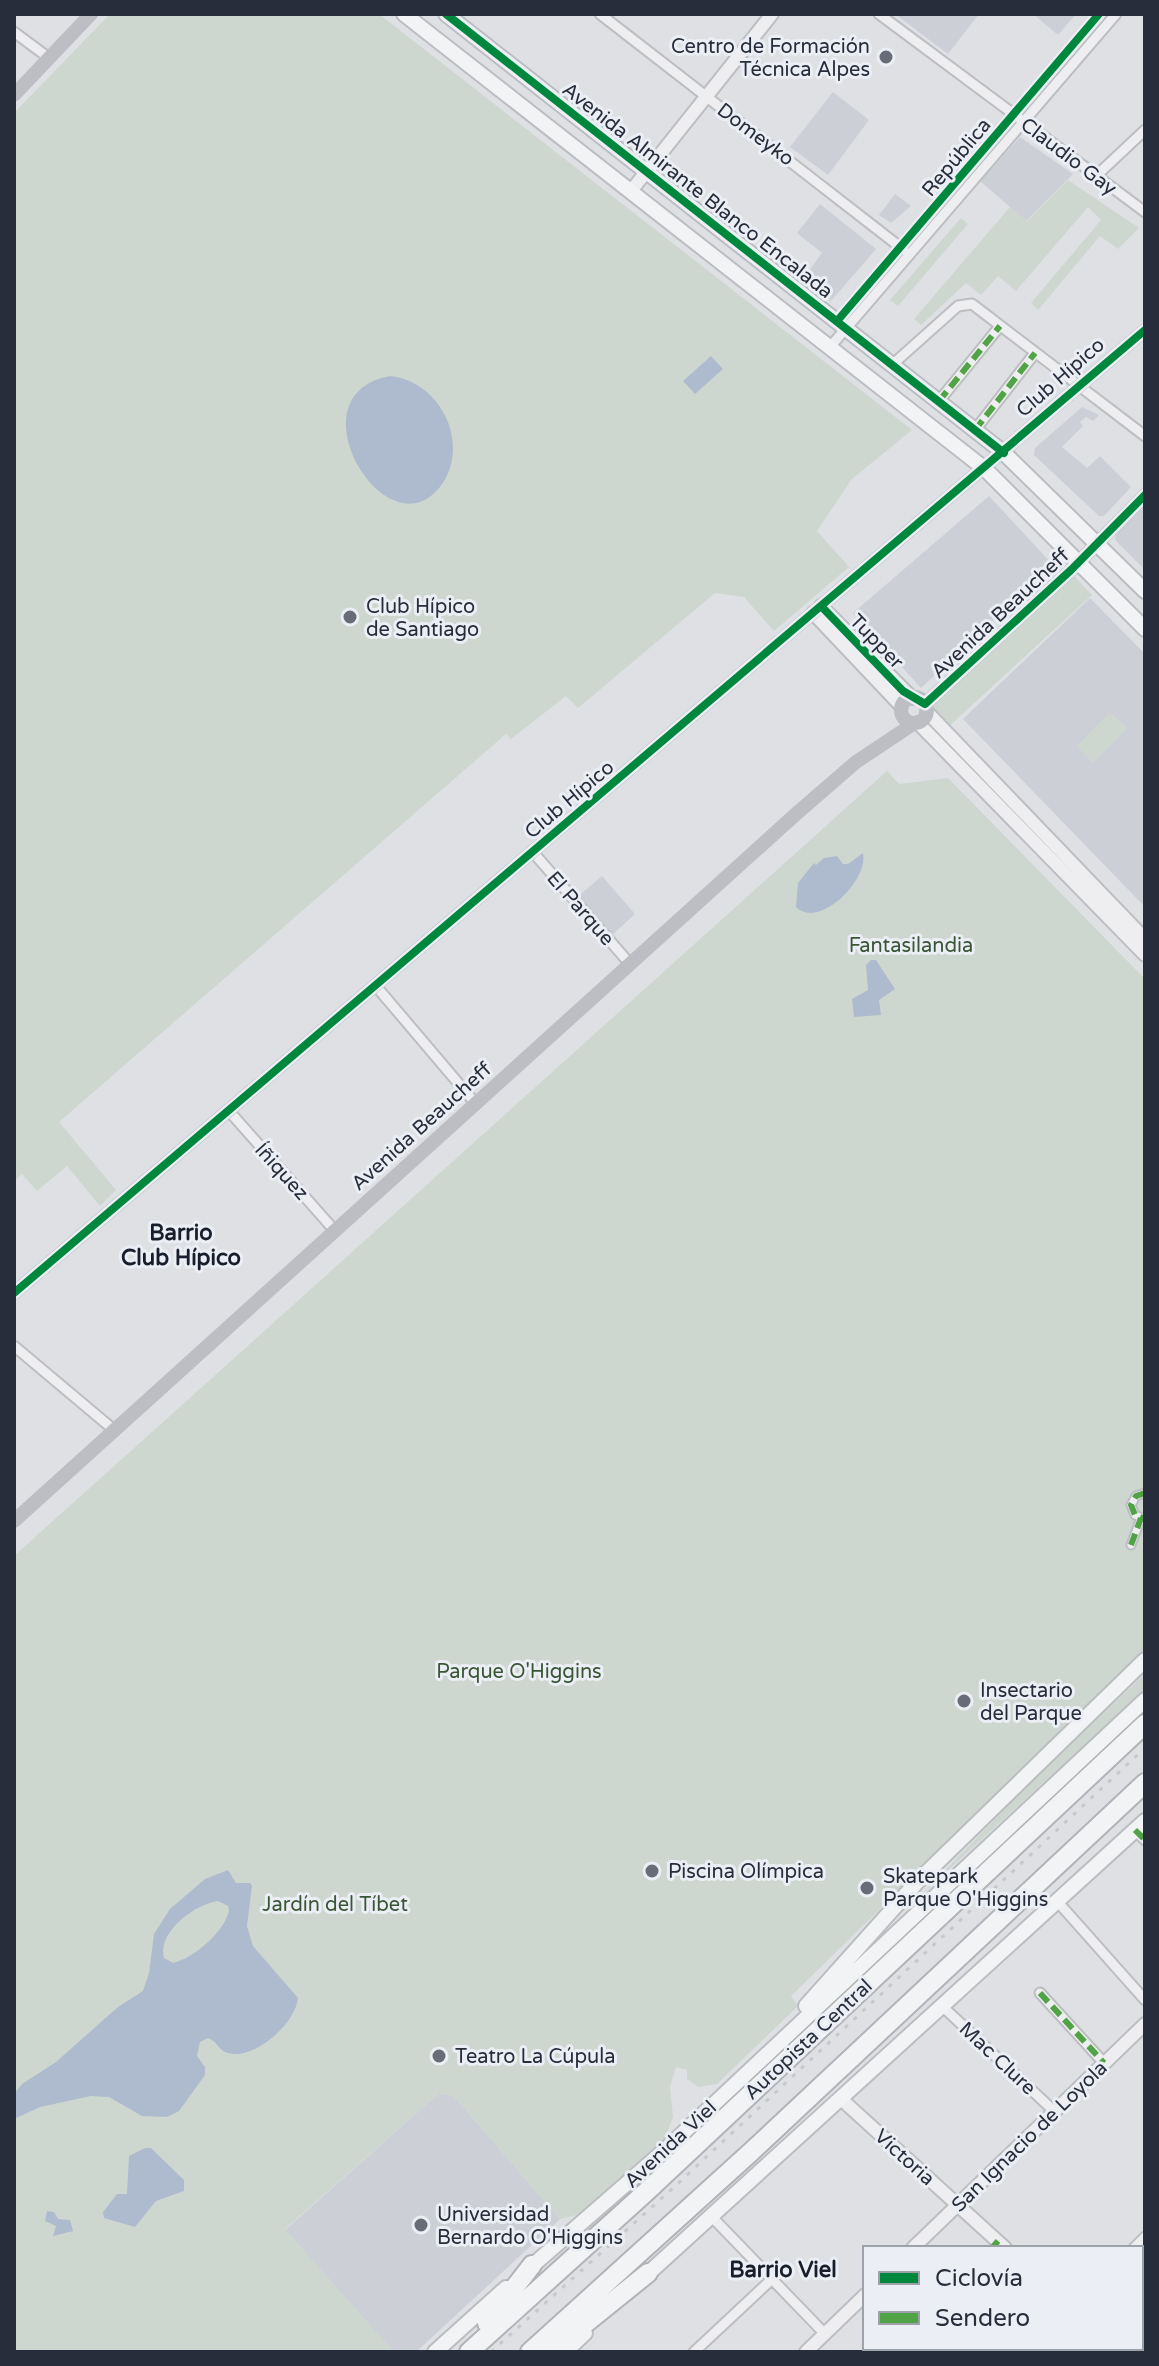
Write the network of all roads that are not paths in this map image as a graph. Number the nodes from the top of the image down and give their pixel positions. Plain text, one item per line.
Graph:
1 (91, 14) edge
2 (404, 14) edge
3 (444, 14) edge
4 (600, 14) edge
5 (772, 14) edge
6 (879, 14) edge
7 (1099, 14) edge
8 (1116, 14) edge
9 (14, 32) edge
10 (428, 33) junction
11 (49, 58) junction
12 (14, 95) edge
13 (706, 96) junction
14 (1013, 115) junction
15 (1023, 122) junction
16 (1145, 130) edge
17 (648, 170) junction
18 (1096, 176) junction
19 (631, 191) junction
20 (1145, 212) edge
21 (900, 248) junction
22 (910, 255) junction
23 (842, 324) junction
24 (1000, 326) junction
25 (1145, 330) edge
26 (830, 347) junction
27 (1035, 353) junction
28 (893, 364) junction
29 (1079, 387) junction
30 (939, 401) junction
31 (975, 430) junction
32 (1145, 436) edge
33 (1004, 453) junction
34 (985, 469) junction
35 (1145, 495) edge
36 (1096, 543) junction
37 (1078, 563) junction
38 (1145, 591) edge
39 (817, 609) junction
40 (1145, 629) edge
41 (914, 711) junction
42 (532, 851) junction
43 (1145, 939) edge
44 (1145, 955) edge
45 (630, 964) junction
46 (375, 985) junction
47 (476, 1104) junction
48 (229, 1111) junction
49 (335, 1231) junction
50 (14, 1293) edge
51 (14, 1346) edge
52 (114, 1430) junction
53 (1145, 1493) edge
54 (1143, 1519) edge
55 (14, 1521) edge
56 (1131, 1545) dead end
57 (1145, 1660) edge
58 (1145, 1700) edge
59 (1145, 1724) edge
60 (1145, 1783) edge
61 (1142, 1830) edge
62 (1057, 1901) junction
63 (1040, 1993) dead end
64 (1145, 2000) edge
65 (942, 2006) junction
66 (1145, 2024) edge
67 (777, 2044) junction
68 (1104, 2063) junction
69 (840, 2098) junction
70 (1055, 2112) junction
71 (958, 2205) junction
72 (712, 2217) junction
73 (915, 2246) edge
74 (998, 2246) edge
75 (532, 2265) junction
76 (648, 2273) junction
77 (772, 2279) junction
78 (863, 2297) edge
79 (825, 2334) junction
80 (573, 2350) edge
81 (435, 2352) edge
82 (466, 2352) edge
83 (530, 2352) edge
84 (550, 2352) edge
85 (694, 2352) edge
86 (806, 2352) edge

1 - 11 main road
2 - 10 main road, Avenida Almirante Blanco Encalada
3 - 10 main road
3 - 17 main road, Avenida Almirante Blanco Encalada
4 - 13 street, Domeyko
5 - 13 street
6 - 14 street, Claudio Gay
7 - 14 street, República
8 - 15 street, República
9 - 11 street
10 - 19 main road, Avenida Almirante Blanco Encalada
11 - 12 main road
13 - 17 street
13 - 21 street, Domeyko
14 - 15 street, Claudio Gay
14 - 21 street, República
15 - 18 street, Claudio Gay
15 - 22 street, República
16 - 18 street
17 - 19 street
17 - 23 main road, Avenida Almirante Blanco Encalada
18 - 20 street, Claudio Gay
19 - 26 main road, Avenida Almirante Blanco Encalada
21 - 22 street, Domeyko
21 - 23 street, República
22 - 23 street, República
23 - 26 street, República
23 - 28 main road, Avenida Almirante Blanco Encalada
24 - 27 street
24 - 28 street
24 - 30 street
25 - 29 main road, Club Hípico
26 - 34 main road, Avenida Almirante Blanco Encalada
27 - 29 street
27 - 31 street
28 - 30 main road, Avenida Almirante Blanco Encalada
29 - 32 street
29 - 33 main road, Club Hípico
30 - 31 main road, Avenida Almirante Blanco Encalada
31 - 33 main road, Avenida Almirante Blanco Encalada
33 - 34 main road, Club Hípico
33 - 36 main road, Avenida Almirante Blanco Encalada
34 - 37 main road, Avenida Almirante Blanco Encalada
34 - 39 main road, Club Hípico
35 - 36 main road, Avenida Beaucheff
36 - 37 main road, Avenida Beaucheff
36 - 38 main road, Avenida Almirante Blanco Encalada
37 - 40 main road, Avenida Almirante Blanco Encalada
37 - 41 main road, Avenida Beaucheff
39 - 41 street, Tupper
39 - 42 main road, Club Hípico
41 - 43 street, Tupper
41 - 44 street, Tupper
41 - 45 main road, Avenida Beaucheff
42 - 45 street, El Parque
42 - 46 main road, Club Hípico
45 - 47 main road, Avenida Beaucheff
46 - 47 street
46 - 48 main road, Club Hípico
47 - 49 main road, Avenida Beaucheff
48 - 49 street, Íñiquez
48 - 50 main road, Club Hípico
49 - 52 main road, Avenida Beaucheff
51 - 52 street
52 - 55 main road, Avenida Beaucheff
53 - 54 street
54 - 56 street
57 - 67 main road
58 - 67 main road, Avenida Viel
59 - 82 highway, Autopista Central
60 - 83 highway
61 - 62 main road
62 - 64 street
62 - 65 main road
63 - 68 street
65 - 69 main road
65 - 70 street, Mac Clure
66 - 68 street, San Ignacio de Loyola
67 - 75 main road, Avenida Viel
68 - 70 street, San Ignacio de Loyola
69 - 71 street, Victoria
69 - 72 main road
70 - 71 street, San Ignacio de Loyola
71 - 73 street, San Ignacio de Loyola
71 - 74 street, Victoria
72 - 76 main road
72 - 77 street
75 - 81 main road, Avenida Viel
75 - 82 highway
76 - 80 main road
76 - 84 highway
77 - 79 street
77 - 85 street
78 - 79 street
79 - 86 street

